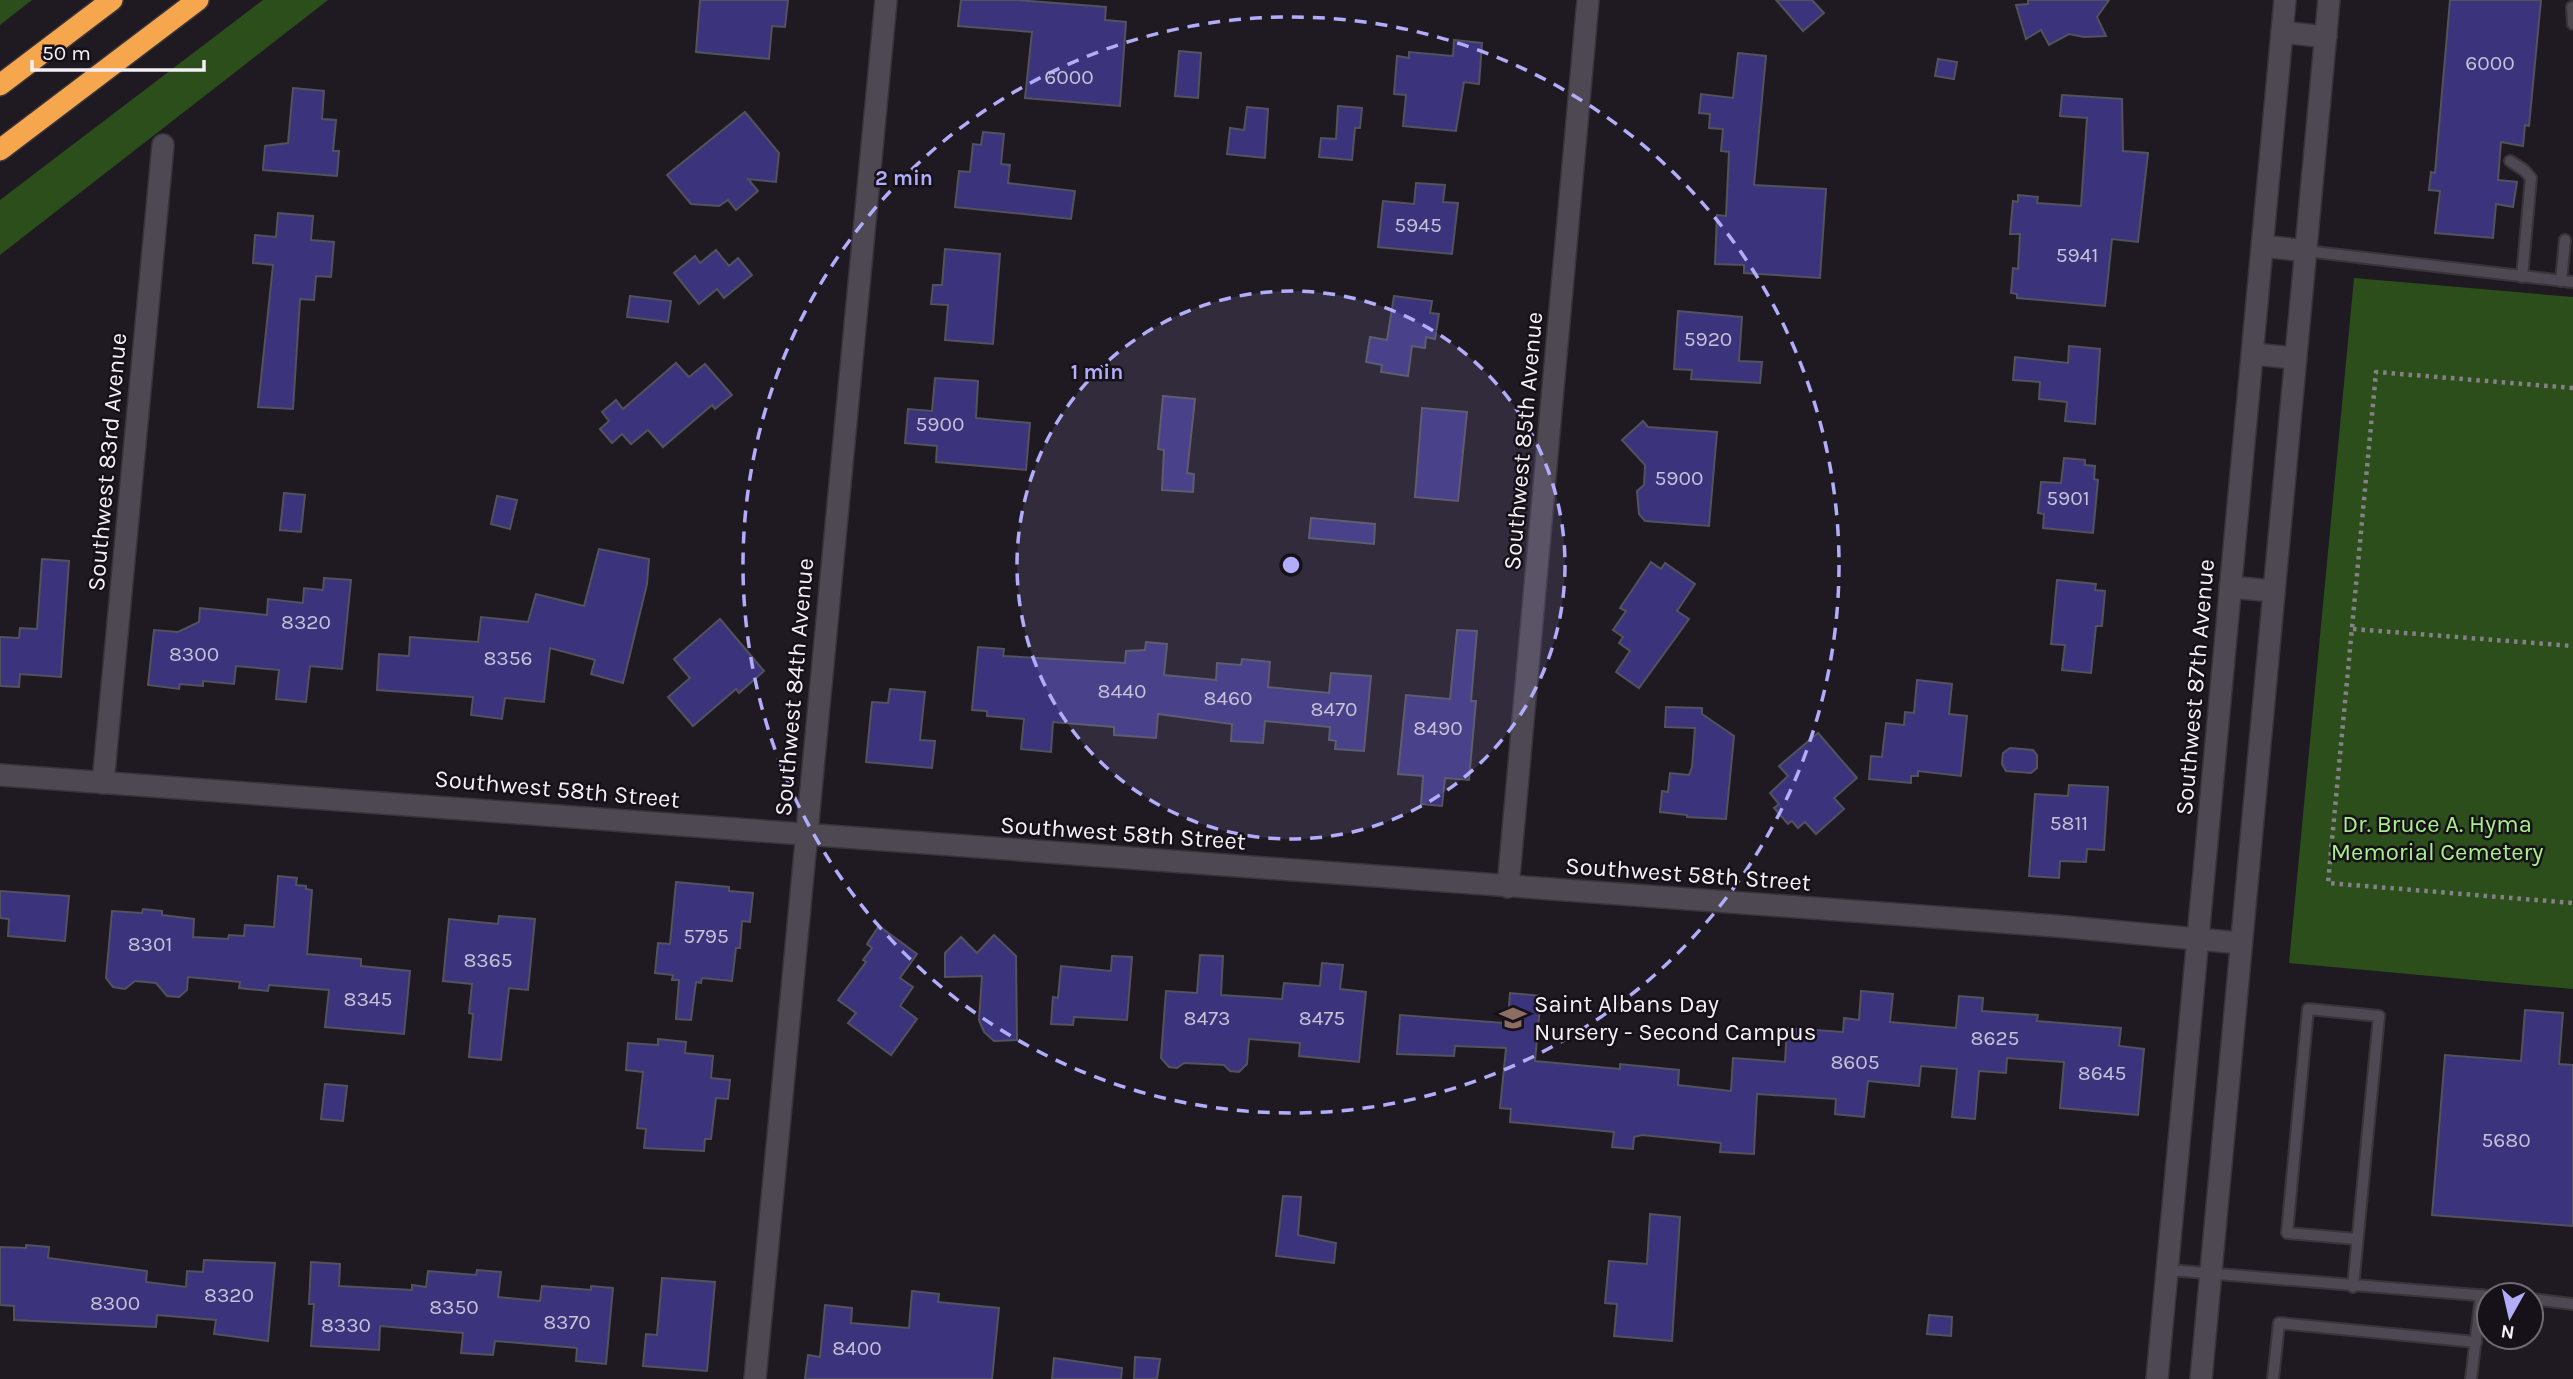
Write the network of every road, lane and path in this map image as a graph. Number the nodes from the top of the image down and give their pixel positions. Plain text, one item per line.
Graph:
1 (112, 0) edge
2 (198, 0) edge
3 (886, 0) edge
4 (1588, 0) edge
5 (2285, 0) edge
6 (2329, 0) edge
7 (2572, 7) edge
8 (2573, 24) edge
9 (2282, 32) junction
10 (2326, 37) junction
11 (0, 85) edge
12 (163, 145) dead end
13 (0, 150) edge
14 (2510, 162) dead end
15 (2565, 240) dead end
16 (2263, 246) junction
17 (2306, 251) junction
18 (2522, 277) junction
19 (2567, 281) edge
20 (2253, 354) junction
21 (2295, 358) junction
22 (2573, 388) edge
23 (2230, 587) junction
24 (2273, 591) junction
25 (2353, 629) junction
26 (2573, 646) edge
27 (0, 775) edge
28 (103, 783) junction
29 (806, 835) junction
30 (1508, 887) junction
31 (2573, 902) edge
32 (2198, 939) junction
33 (2241, 943) junction
34 (2357, 1239) junction
35 (2169, 1270) junction
36 (2210, 1274) junction
37 (2353, 1287) junction
38 (2475, 1295) edge
39 (2545, 1301) edge
40 (2573, 1304) edge
41 (2475, 1342) edge
42 (2475, 1349) edge
43 (755, 1379) edge
44 (2157, 1379) edge
45 (2201, 1379) edge
46 (2273, 1379) edge
47 (2471, 1379) edge

1 - 11 highway
2 - 13 highway
3 - 29 street, Southwest 84th Avenue
4 - 30 street, Southwest 85th Avenue
5 - 9 street, Southwest 87th Avenue
6 - 10 street
7 - 8 lane
9 - 10 street
9 - 16 street, Southwest 87th Avenue
10 - 17 street
12 - 28 street, Southwest 83rd Avenue
14 - 18 lane
15 - 19 lane
16 - 17 street
16 - 20 street, Southwest 87th Avenue
17 - 18 lane
17 - 21 street
18 - 19 lane
20 - 21 street
20 - 23 street, Southwest 87th Avenue
21 - 24 street
22 - 25 path
23 - 24 street
23 - 32 street, Southwest 87th Avenue
24 - 33 street
25 - 26 path
25 - 31 path
27 - 28 street, Southwest 58th Street
28 - 29 street, Southwest 58th Street
29 - 30 street, Southwest 58th Street
29 - 43 street, Southwest 84th Avenue
30 - 32 street, Southwest 58th Street
32 - 33 street, Southwest 58th Street
32 - 35 street, Southwest 87th Avenue
33 - 36 street
34 - 34 lane
34 - 37 lane
35 - 36 lane
35 - 44 street, Southwest 87th Avenue
36 - 37 lane
36 - 45 street
37 - 38 lane
39 - 40 lane
41 - 46 lane
42 - 47 lane

